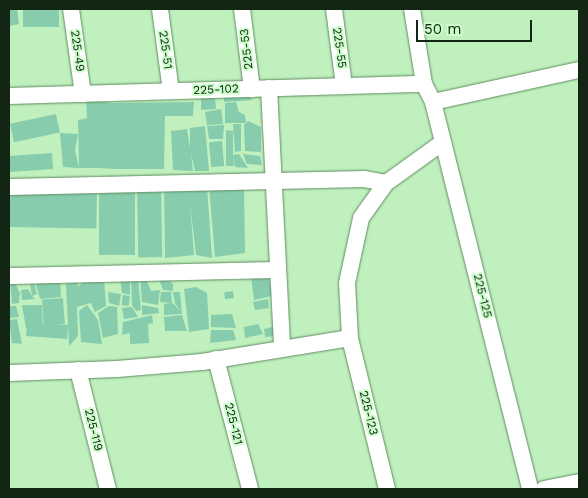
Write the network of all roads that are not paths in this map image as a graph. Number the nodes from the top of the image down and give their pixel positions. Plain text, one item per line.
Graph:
1 (71, 9) edge
2 (160, 9) edge
3 (242, 9) edge
4 (334, 9) edge
5 (412, 9) edge
6 (579, 70) edge
7 (424, 84) junction
8 (344, 86) junction
9 (269, 88) junction
10 (252, 89) junction
11 (171, 91) junction
12 (83, 94) junction
13 (9, 96) edge
14 (433, 102) junction
15 (443, 142) junction
16 (271, 181) junction
17 (386, 183) junction
18 (9, 187) edge
19 (277, 270) junction
20 (9, 276) edge
21 (350, 338) junction
22 (282, 348) junction
23 (216, 359) junction
24 (78, 370) junction
25 (9, 373) edge
26 (579, 482) edge
27 (108, 489) edge
28 (250, 489) edge
29 (387, 489) edge
30 (530, 489) edge
31 (544, 489) edge

1 - 12 street, 225-49
2 - 11 street, 225-51
3 - 10 street, 225-53
4 - 8 street, 225-55
5 - 7 street, 225-125
6 - 14 street
7 - 8 street, 225-102
7 - 14 street, 225-125
8 - 9 street, 225-102
9 - 10 street, 225-102
9 - 16 street
10 - 11 street, 225-102
11 - 12 street, 225-102
12 - 13 street, 225-102
14 - 15 street, 225-125
15 - 17 street, 225-123
15 - 30 street, 225-125
16 - 17 street
16 - 18 street
16 - 19 street
17 - 21 street, 225-123
19 - 20 street
19 - 22 street
21 - 22 street
21 - 29 street, 225-123
22 - 23 street
23 - 24 street
23 - 28 street, 225-121
24 - 25 street
24 - 27 street, 225-119
26 - 31 street

